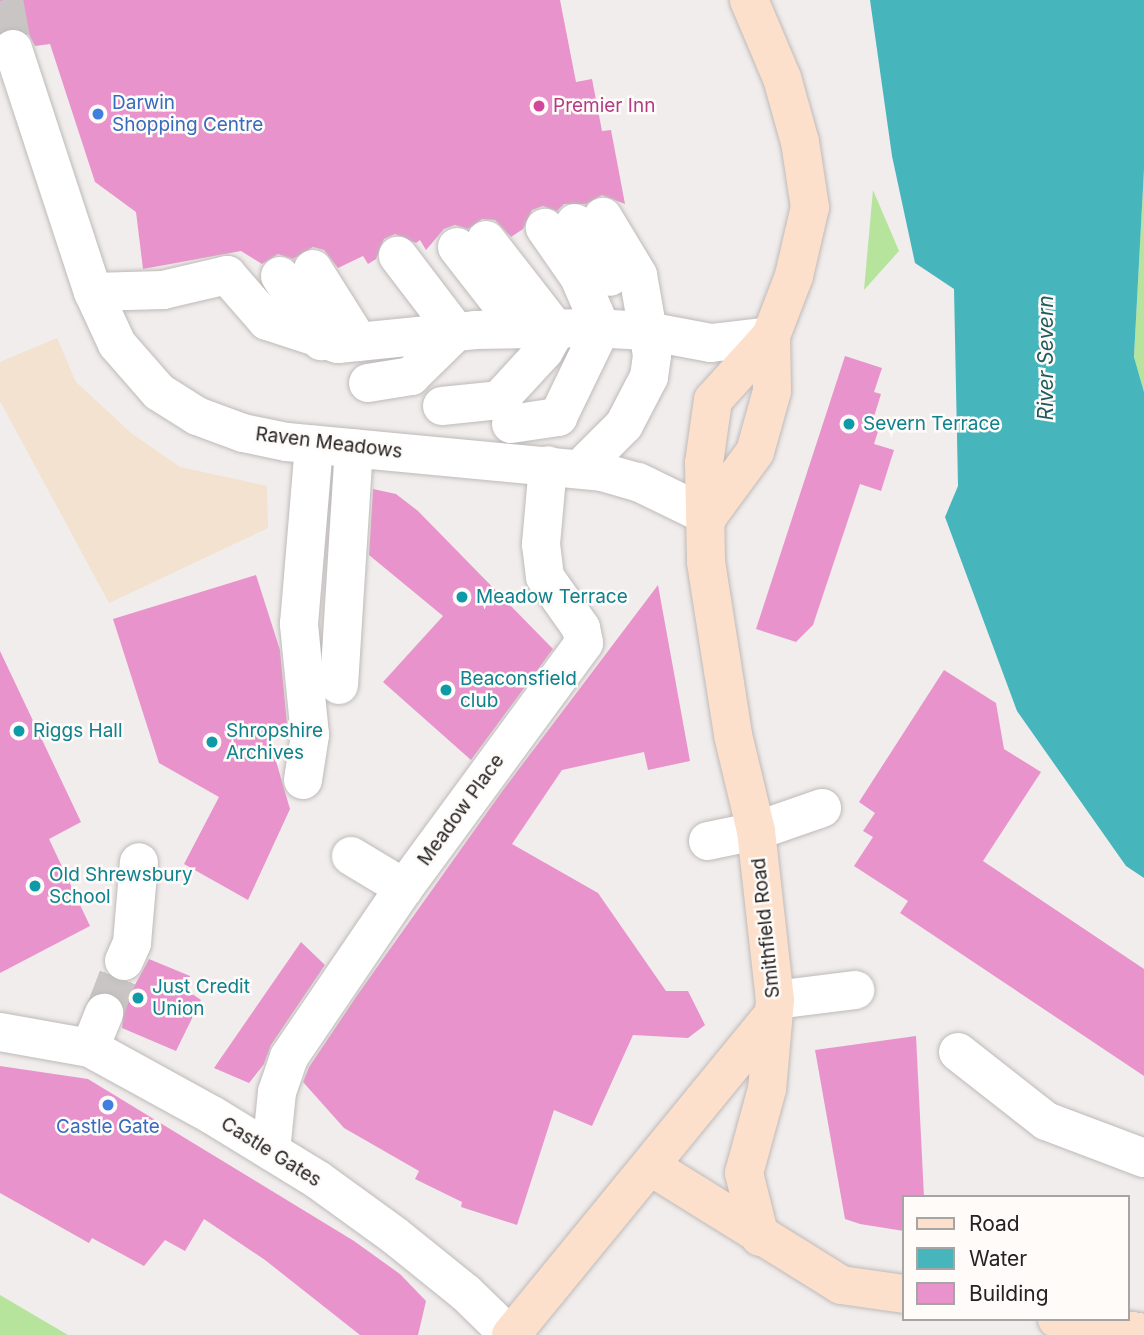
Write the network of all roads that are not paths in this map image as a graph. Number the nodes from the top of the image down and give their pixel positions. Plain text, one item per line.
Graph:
1 (749, 0) edge
2 (13, 49) tunnel mouth
3 (487, 239) junction
4 (93, 292) junction
5 (602, 330) junction
6 (472, 332) junction
7 (771, 336) junction
8 (321, 341) junction
9 (373, 341) junction
10 (368, 383) dead end
11 (442, 407) dead end
12 (511, 424) dead end
13 (243, 433) junction
14 (314, 444) junction
15 (354, 448) junction
16 (564, 467) junction
17 (708, 516) junction
18 (339, 685) dead end
19 (303, 780) dead end
20 (822, 808) dead end
21 (756, 831) junction
22 (708, 841) dead end
23 (351, 856) dead end
24 (139, 862) dead end
25 (404, 888) junction
26 (124, 961) tunnel mouth
27 (855, 990) dead end
28 (774, 1007) junction
29 (104, 1013) tunnel mouth
30 (0, 1032) edge
31 (90, 1048) junction
32 (958, 1052) dead end
33 (271, 1152) junction
34 (1144, 1158) edge
35 (650, 1166) junction
36 (760, 1237) junction
37 (902, 1294) edge
38 (1069, 1321) edge
39 (1144, 1333) edge
40 (510, 1335) edge

1 - 7 main road, Smithfield Road
2 - 4 street, Raven Meadows
3 - 5 street
3 - 5 street
3 - 5 street
3 - 6 street
3 - 6 street
4 - 8 street
4 - 13 street, Raven Meadows
5 - 6 street
5 - 7 street
5 - 11 street
5 - 12 street
5 - 16 street
6 - 9 street
6 - 10 street
7 - 17 main road, Smithfield Road
7 - 17 main road, Smithfield Road
8 - 9 street
8 - 9 street
13 - 14 street, Raven Meadows
13 - 16 street
14 - 15 street, Raven Meadows
14 - 19 street
15 - 16 street, Raven Meadows
15 - 18 street
16 - 17 street, Raven Meadows
16 - 25 street, Meadow Place
17 - 21 main road, Smithfield Road
20 - 21 street
21 - 22 street
21 - 28 main road, Smithfield Road
23 - 25 street
24 - 26 street
25 - 33 street, Meadow Place
27 - 28 street
28 - 35 main road, Smithfield Road
28 - 36 main road
29 - 31 street
30 - 31 street, Castle Gates
31 - 33 street, Castle Gates
32 - 34 street
33 - 40 street, Castle Gates
35 - 36 main road
35 - 40 main road, Smithfield Road
36 - 37 main road
38 - 39 main road

